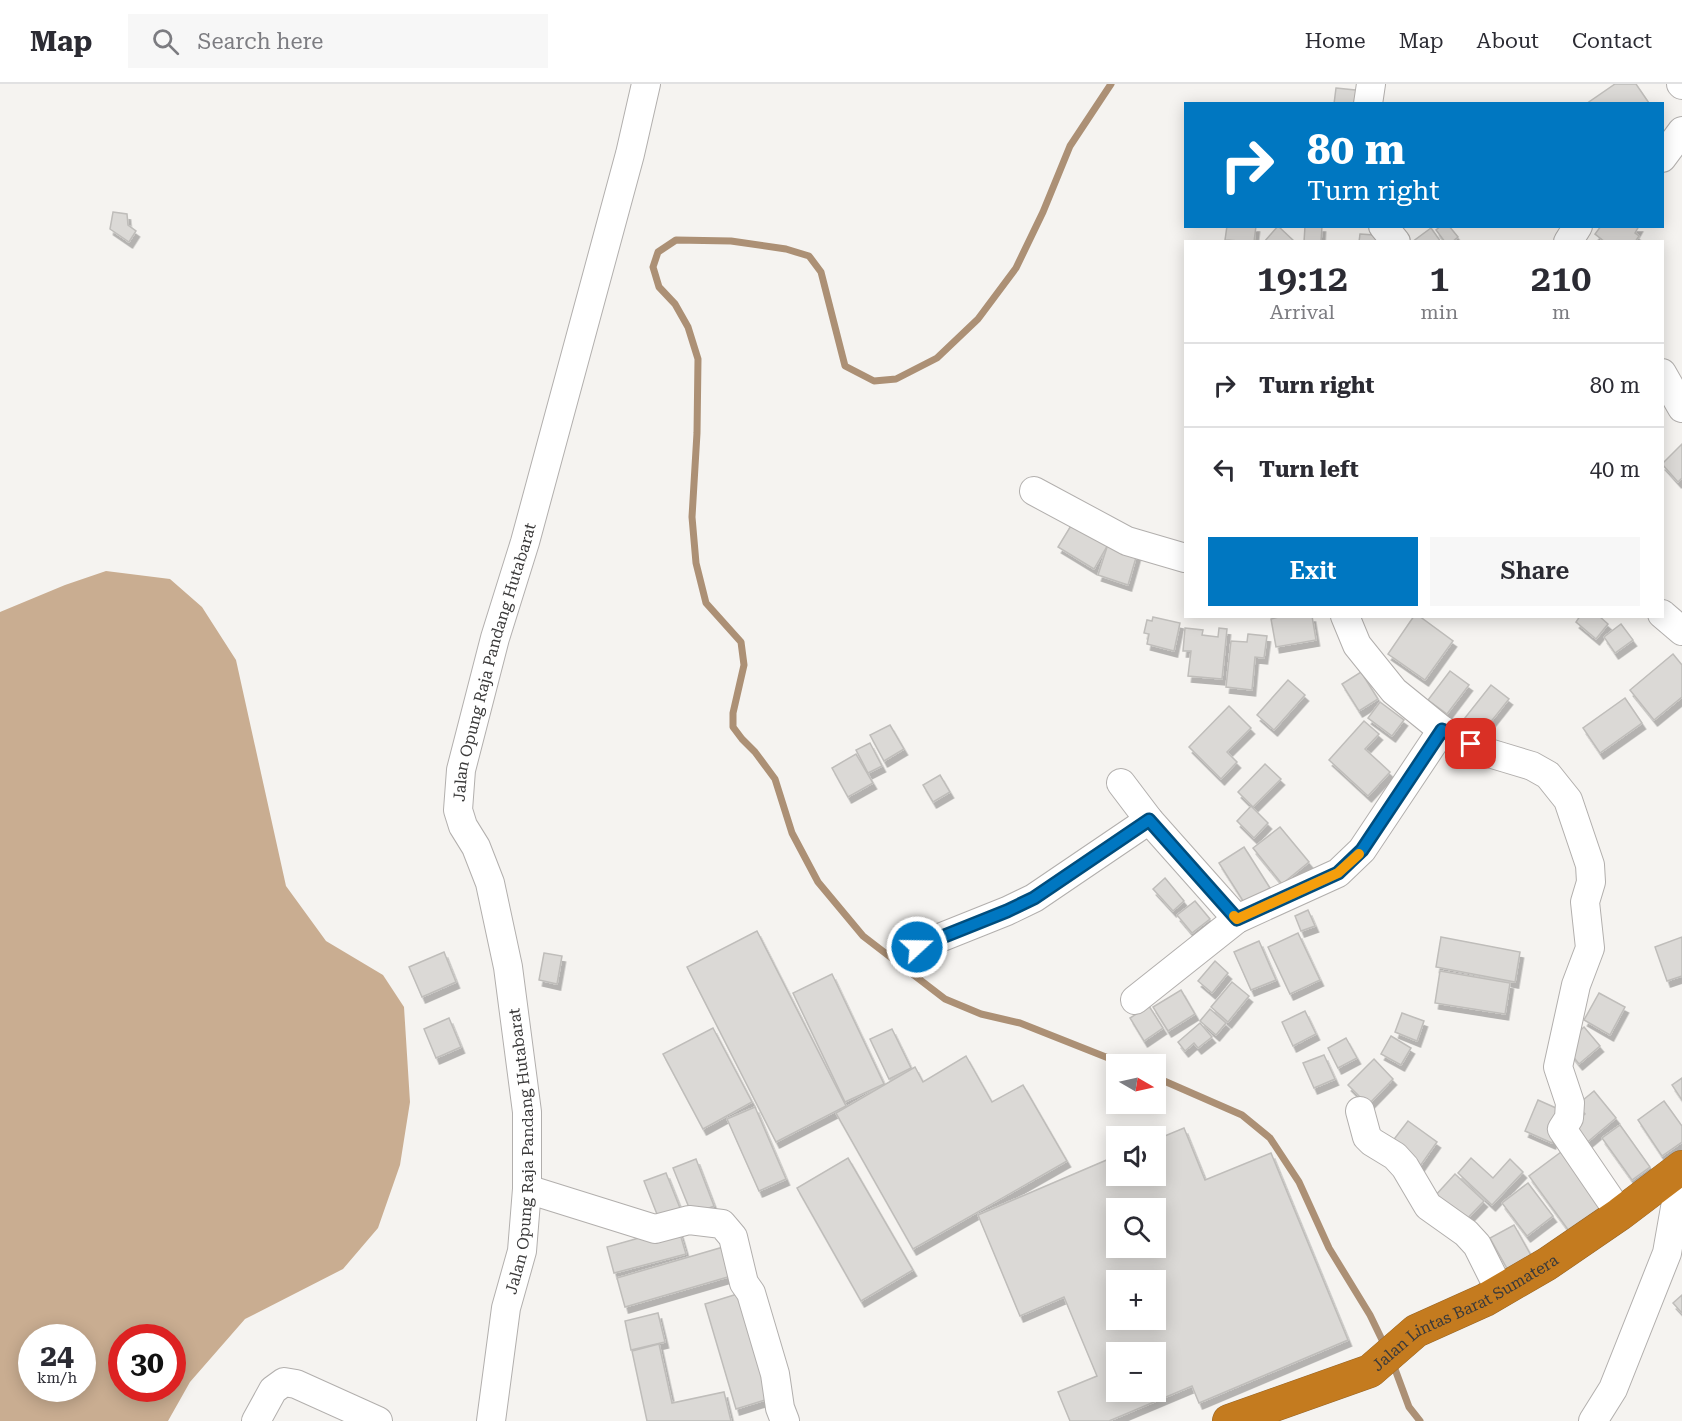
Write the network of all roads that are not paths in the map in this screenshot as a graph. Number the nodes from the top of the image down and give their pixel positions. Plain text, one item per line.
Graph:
1 (645, 84) edge
2 (1371, 84) edge
3 (1368, 102) edge
4 (1682, 131) edge
5 (1664, 155) edge
6 (1385, 228) edge
7 (1394, 240) edge
8 (1664, 376) edge
9 (1682, 408) edge
10 (1034, 491) dead end
11 (1184, 558) edge
12 (1664, 616) edge
13 (1346, 618) edge
14 (1682, 631) edge
15 (1442, 730) junction
16 (1120, 783) dead end
17 (1149, 820) junction
18 (1237, 919) junction
19 (917, 947) dead end
20 (1135, 1000) dead end
21 (1360, 1111) dead end
22 (1682, 1167) edge
23 (527, 1189) junction
24 (1620, 1214) junction
25 (1500, 1291) junction
26 (256, 1421) edge
27 (378, 1421) edge
28 (491, 1421) edge
29 (784, 1421) edge
30 (1229, 1421) edge
31 (1593, 1421) edge

1 - 23 street, Jalan Opung Raja Pandang Hutabarat
2 - 3 street
4 - 5 street
6 - 7 street
8 - 9 street
10 - 11 street
12 - 14 street
13 - 15 street
15 - 18 street
15 - 24 street
16 - 17 street
17 - 18 street
17 - 19 street
18 - 20 street
21 - 25 street
22 - 24 highway, Jalan Lintas Barat Sumatera
22 - 31 street
23 - 28 street, Jalan Opung Raja Pandang Hutabarat
23 - 29 street
24 - 25 highway, Jalan Lintas Barat Sumatera
25 - 30 highway, Jalan Lintas Barat Sumatera
26 - 27 street

